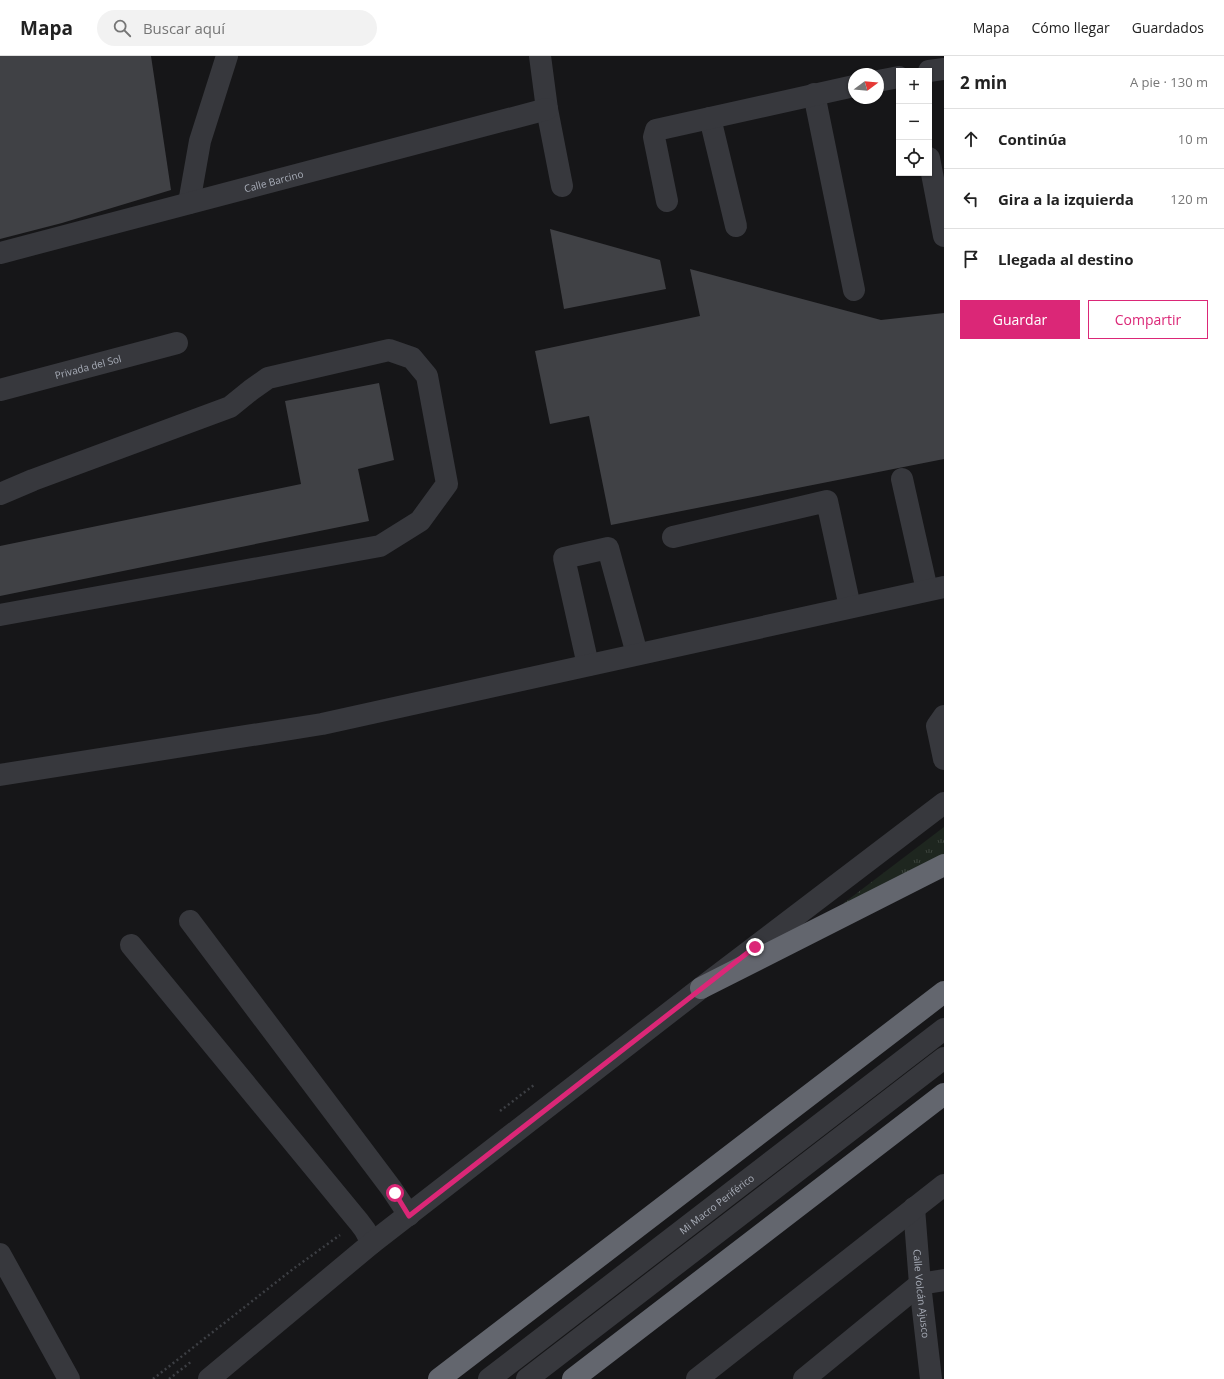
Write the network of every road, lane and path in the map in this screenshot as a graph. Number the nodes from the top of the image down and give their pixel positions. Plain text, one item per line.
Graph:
1 (227, 56) edge
2 (540, 56) edge
3 (944, 69) edge
4 (932, 71) edge
5 (896, 78) edge
6 (884, 80) edge
7 (848, 87) edge
8 (814, 94) junction
9 (547, 109) junction
10 (710, 118) junction
11 (932, 174) edge
12 (562, 186) dead end
13 (667, 201) dead end
14 (189, 203) junction
15 (736, 226) dead end
16 (944, 236) edge
17 (0, 252) edge
18 (854, 290) dead end
19 (177, 343) dead end
20 (0, 390) edge
21 (902, 479) dead end
22 (0, 494) edge
23 (673, 537) dead end
24 (936, 588) edge
25 (850, 607) junction
26 (0, 615) edge
27 (637, 654) junction
28 (588, 665) junction
29 (944, 716) edge
30 (944, 759) edge
31 (0, 775) edge
32 (944, 803) edge
33 (944, 865) edge
34 (190, 920) dead end
35 (131, 945) dead end
36 (701, 988) junction
37 (944, 992) edge
38 (944, 1029) edge
39 (944, 1058) edge
40 (944, 1094) edge
41 (944, 1185) edge
42 (914, 1208) junction
43 (409, 1216) junction
44 (372, 1243) junction
45 (0, 1254) edge
46 (944, 1280) edge
47 (920, 1284) junction
48 (581, 1375) edge
49 (69, 1379) edge
50 (208, 1379) edge
51 (439, 1379) edge
52 (489, 1379) edge
53 (527, 1379) edge
54 (697, 1379) edge
55 (804, 1379) edge
56 (931, 1379) edge

1 - 14 street
2 - 9 street
3 - 4 street
5 - 6 street
7 - 8 street
8 - 10 street
8 - 18 street
9 - 12 street
9 - 14 street, Calle Barcino
10 - 13 street
10 - 15 street
11 - 16 street
14 - 17 street, Calle Barcino
19 - 20 street, Privada del Sol
21 - 24 street
22 - 26 street
23 - 25 street
24 - 25 street
25 - 27 street
27 - 28 street
27 - 28 street
28 - 31 street
29 - 30 street
32 - 36 street
33 - 36 highway
34 - 43 street
35 - 44 street
36 - 43 street
37 - 51 highway
38 - 52 street, Mi Macro Periférico
39 - 53 street
40 - 48 highway
41 - 42 street
42 - 47 street, Calle Volcán Ajusco
42 - 54 street
43 - 44 street
44 - 50 street
45 - 49 street
46 - 47 street
47 - 55 street
47 - 56 street, Calle Volcán Ajusco

